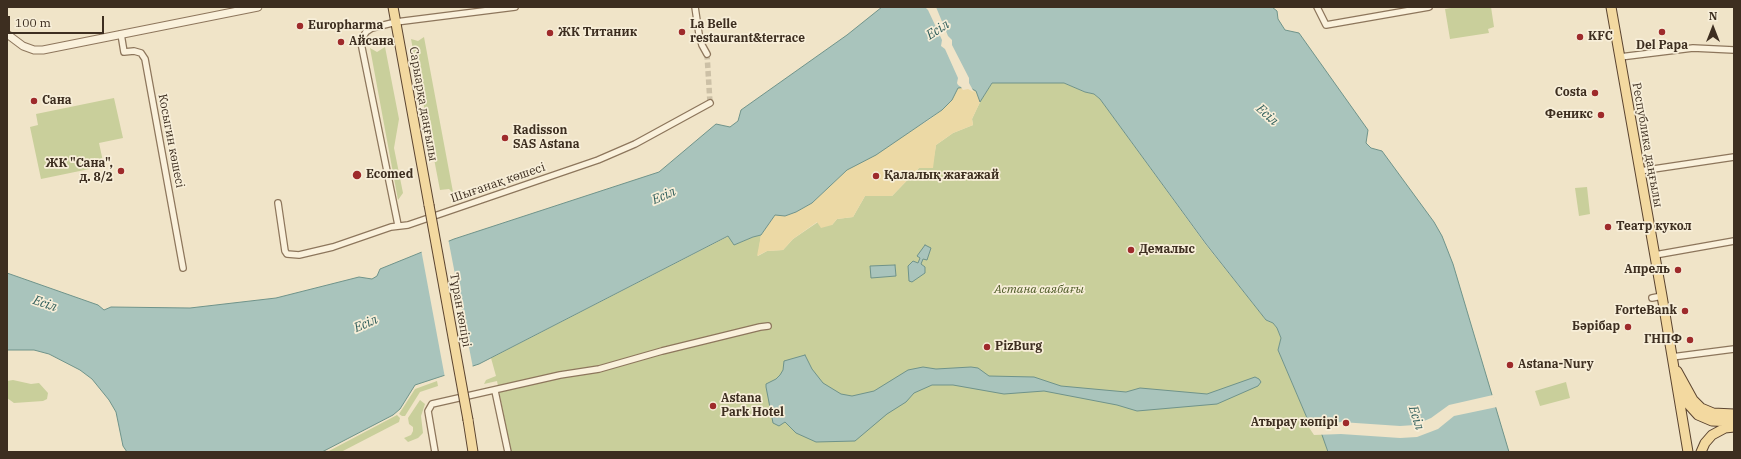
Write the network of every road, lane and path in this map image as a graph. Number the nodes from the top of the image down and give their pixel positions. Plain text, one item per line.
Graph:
1 (258, 7) edge
2 (393, 7) edge
3 (515, 7) edge
4 (695, 7) edge
5 (1317, 7) edge
6 (1429, 7) edge
7 (1611, 7) edge
8 (504, 8) edge
9 (396, 22) junction
10 (7, 34) edge
11 (121, 34) junction
12 (1734, 50) edge
13 (707, 54) tunnel mouth
14 (1620, 57) junction
15 (710, 103) dead end
16 (1734, 156) edge
17 (1640, 171) junction
18 (278, 203) dead end
19 (429, 205) joint
20 (398, 225) junction
21 (1734, 241) edge
22 (1655, 255) junction
23 (184, 268) dead end
24 (1662, 296) junction
25 (1652, 298) dead end
26 (768, 326) dead end
27 (1734, 349) edge
28 (1672, 357) junction
29 (1678, 376) junction
30 (496, 391) junction
31 (1734, 414) edge
32 (1734, 422) edge
33 (1734, 427) edge
34 (435, 452) edge
35 (473, 452) edge
36 (508, 452) edge
37 (1688, 452) edge
38 (1701, 452) edge

1 - 11 street
2 - 9 main road, Сарыарқа даңғылы
3 - 8 street
4 - 13 street
5 - 6 street
7 - 14 main road, Республика даңғылы
8 - 9 street
9 - 19 main road, Сарыарқа даңғылы
9 - 20 street
10 - 11 street
11 - 23 street, Косыгин көшесі
12 - 14 street
14 - 17 main road, Республика даңғылы
15 - 20 street, Шығанақ көшесі
16 - 17 street
17 - 22 main road, Республика даңғылы
18 - 20 street, Шығанақ көшесі
19 - 35 main road, Тұран көпірі, bridge
21 - 22 street
22 - 24 main road, Республика даңғылы
24 - 25 street
24 - 28 main road, Республика даңғылы
26 - 30 street
27 - 28 street
28 - 29 main road
28 - 37 main road, Республика даңғылы
29 - 31 main road
29 - 32 main road
30 - 34 street
30 - 36 street
33 - 38 main road

